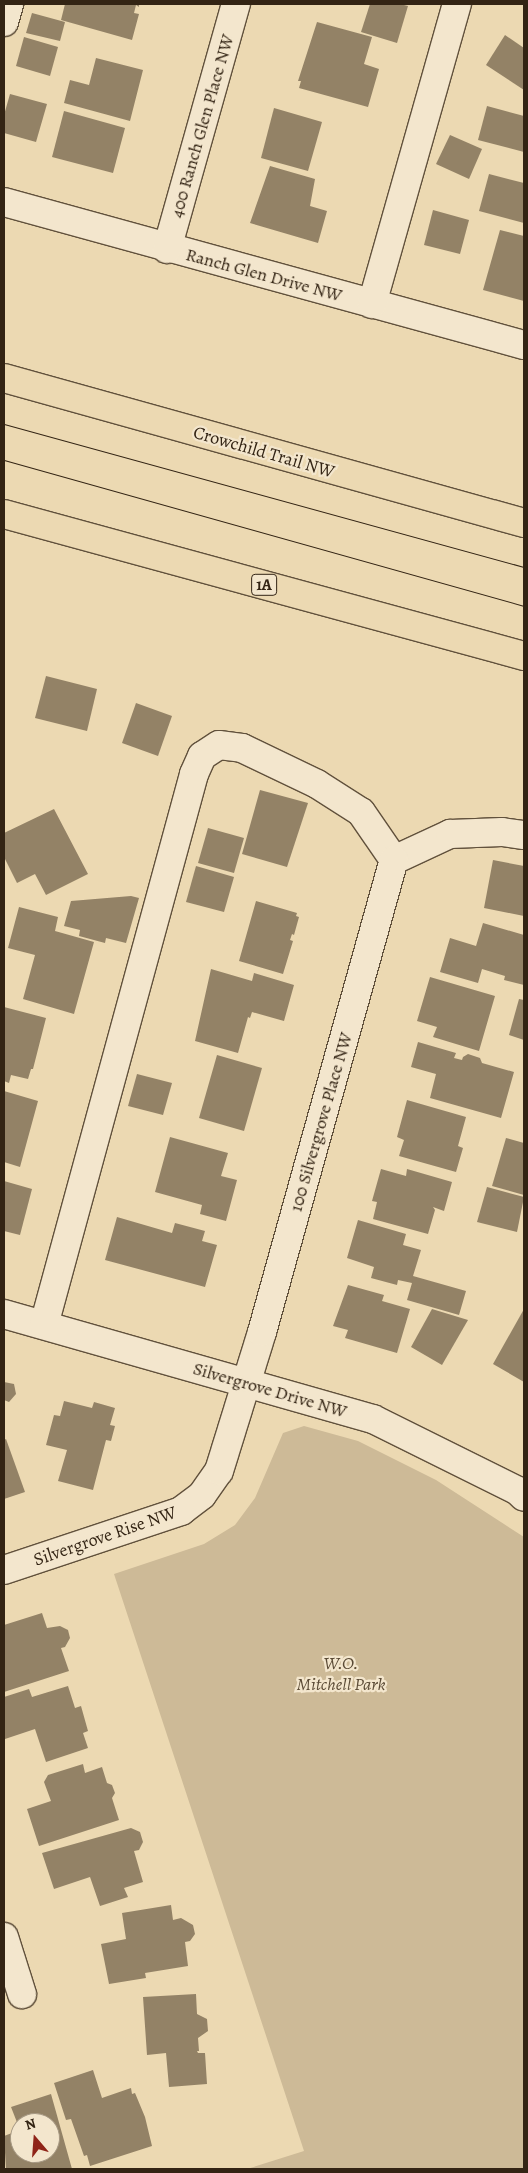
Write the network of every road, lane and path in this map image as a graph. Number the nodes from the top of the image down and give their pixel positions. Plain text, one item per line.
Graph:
1 (9, 4) edge
2 (236, 4) edge
3 (457, 4) edge
4 (4, 22) edge
5 (4, 202) edge
6 (167, 249) junction
7 (372, 304) junction
8 (524, 346) edge
9 (4, 378) edge
10 (4, 514) edge
11 (524, 524) edge
12 (524, 656) edge
13 (524, 834) edge
14 (394, 860) junction
15 (4, 1314) edge
16 (44, 1325) junction
17 (247, 1384) junction
18 (522, 1489) edge
19 (4, 1570) edge
20 (4, 1937) edge
21 (22, 1994) dead end

1 - 4 street
2 - 6 street, 400 Ranch Glen Place NW
3 - 7 street
5 - 6 street, Ranch Glen Drive NW
6 - 7 street, Ranch Glen Drive NW
7 - 8 street, Ranch Glen Drive NW
9 - 11 highway, Crowchild Trail NW
10 - 12 highway, 1A
13 - 14 street
14 - 16 street
14 - 17 street, 100 Silvergrove Place NW
15 - 16 street, Silvergrove Drive NW
16 - 17 street, Silvergrove Drive NW
17 - 18 street, Silvergrove Drive NW
17 - 19 street, Silvergrove Rise NW
20 - 21 street

